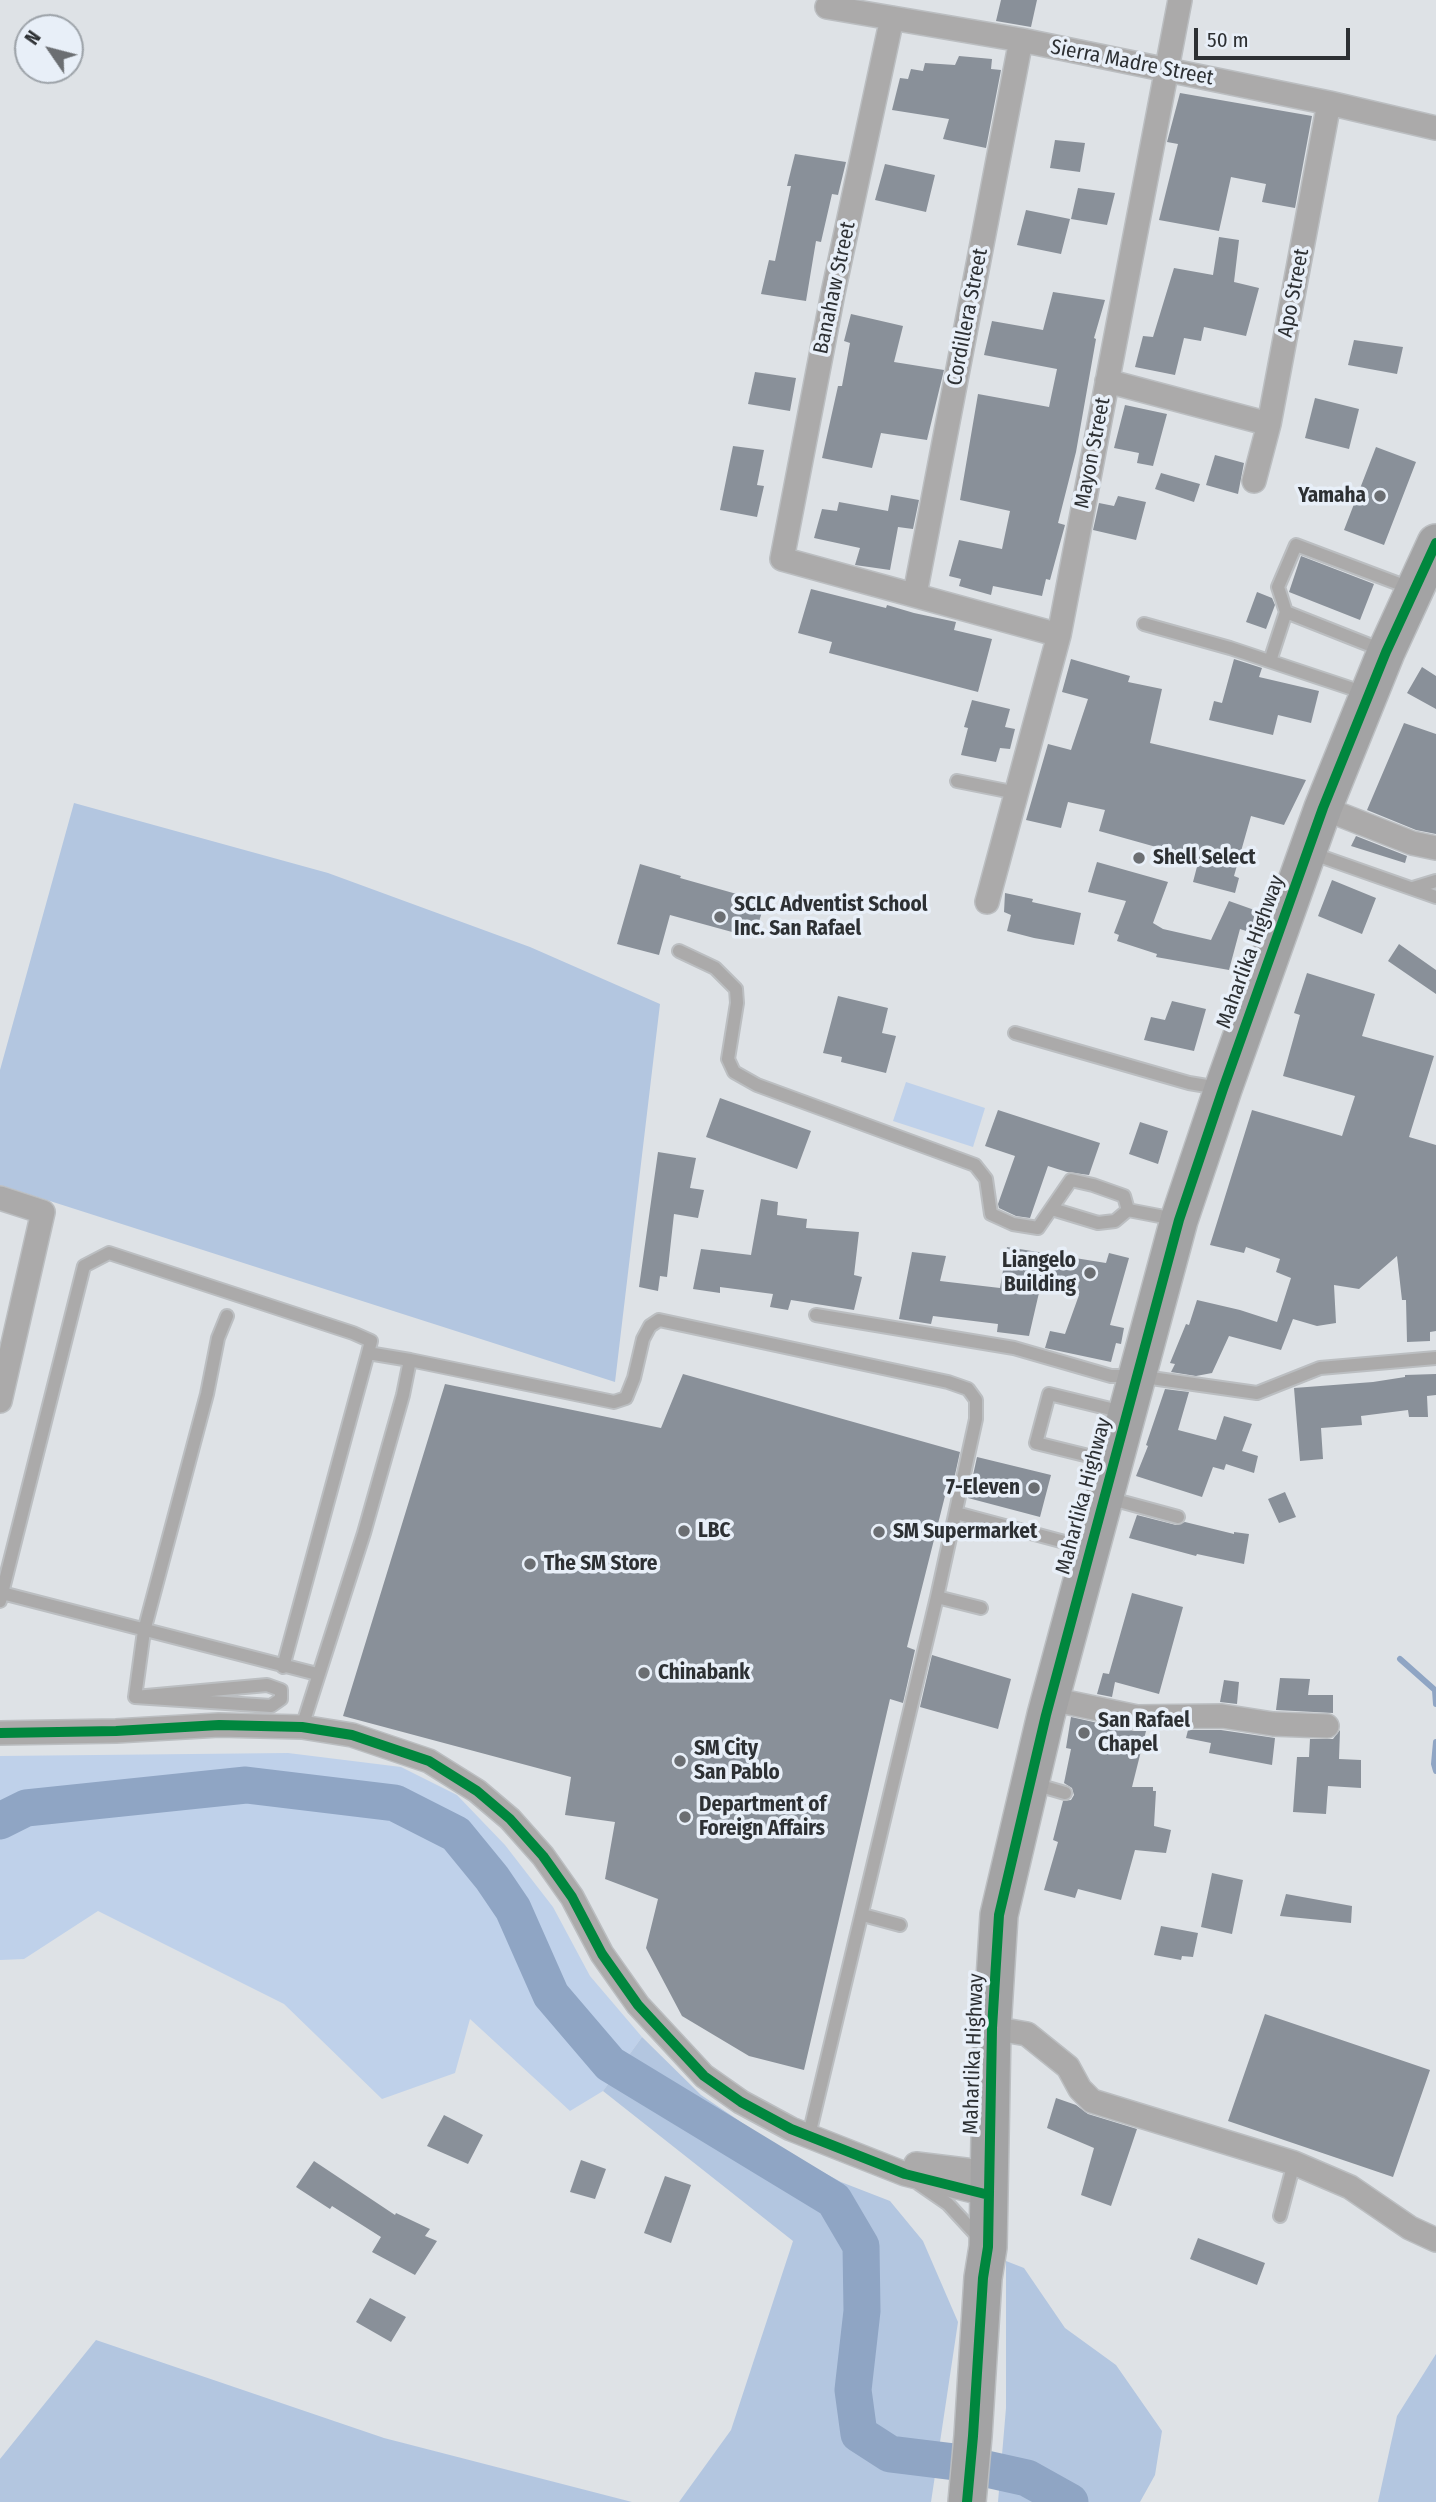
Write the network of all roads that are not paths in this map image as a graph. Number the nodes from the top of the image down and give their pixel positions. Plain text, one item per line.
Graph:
1 (1180, 0) edge
2 (827, 7) dead end
3 (892, 18) junction
4 (1021, 40) junction
5 (1166, 70) junction
6 (1329, 103) junction
7 (1436, 128) edge
8 (1107, 381) junction
9 (1269, 424) junction
10 (1254, 481) dead end
11 (1436, 543) edge
12 (1414, 589) junction
13 (915, 594) junction
14 (1286, 612) junction
15 (1144, 624) dead end
16 (1059, 635) junction
17 (1386, 652) junction
18 (1269, 661) junction
19 (1368, 694) junction
20 (957, 781) dead end
21 (1017, 793) junction
22 (1323, 808) junction
23 (1436, 848) edge
24 (1307, 852) junction
25 (1436, 881) edge
26 (1413, 888) junction
27 (1436, 897) edge
28 (987, 902) dead end
29 (678, 951) dead end
30 (1016, 1033) dead end
31 (1223, 1089) junction
32 (0, 1198) edge
33 (1052, 1209) junction
34 (1128, 1210) junction
35 (1179, 1220) junction
36 (816, 1315) dead end
37 (227, 1316) dead end
38 (368, 1353) junction
39 (1436, 1358) edge
40 (410, 1360) junction
41 (1137, 1376) junction
42 (0, 1401) edge
43 (1126, 1413) junction
44 (1114, 1462) junction
45 (1104, 1497) junction
46 (956, 1513) junction
47 (1178, 1517) dead end
48 (1090, 1549) junction
49 (1, 1597) edge
50 (937, 1597) junction
51 (981, 1608) dead end
52 (144, 1631) junction
53 (284, 1667) junction
54 (317, 1674) junction
55 (135, 1697) junction
56 (1051, 1699) junction
57 (1326, 1726) dead end
58 (302, 1727) junction
59 (0, 1733) edge
60 (1030, 1783) junction
61 (1065, 1793) dead end
62 (863, 1915) junction
63 (900, 1925) dead end
64 (992, 2028) junction
65 (809, 2135) junction
66 (871, 2161) junction
67 (1294, 2163) junction
68 (905, 2174) junction
69 (990, 2184) junction
70 (1280, 2216) dead end
71 (1436, 2240) edge
72 (988, 2247) junction
73 (967, 2502) edge

1 - 5 street, Mayon Street
2 - 3 street, Sierra Madre Street
3 - 4 street, Sierra Madre Street
3 - 13 street, Banahaw Street
4 - 5 street, Sierra Madre Street
4 - 13 street, Cordillera Street
5 - 6 street, Sierra Madre Street
5 - 8 street, Mayon Street
6 - 7 street, Sierra Madre Street
6 - 9 street, Apo Street
8 - 9 street
8 - 16 street, Mayon Street
9 - 10 street, Apo Street
11 - 12 main road, Maharlika Highway
12 - 14 lane
12 - 17 main road, Maharlika Highway
13 - 16 street
14 - 17 lane
14 - 18 lane
15 - 18 lane
16 - 21 street, Mayon Street
17 - 19 main road, Maharlika Highway
18 - 19 lane
19 - 22 main road, Maharlika Highway
20 - 21 lane
21 - 28 street, Mayon Street
22 - 23 street
22 - 24 main road, Maharlika Highway
24 - 26 lane
24 - 31 main road, Maharlika Highway
25 - 26 lane
26 - 27 lane
29 - 33 lane
30 - 31 lane
31 - 35 main road, Maharlika Highway
32 - 42 street
33 - 34 lane
33 - 34 lane
34 - 35 lane
35 - 41 main road, Maharlika Highway
36 - 41 lane
37 - 52 lane
38 - 40 lane
38 - 49 lane
38 - 53 lane
39 - 41 lane
40 - 46 lane
40 - 54 lane
41 - 43 main road, Maharlika Highway
43 - 44 main road, Maharlika Highway
43 - 44 lane
44 - 45 main road, Maharlika Highway
45 - 47 lane
45 - 48 main road, Maharlika Highway
46 - 48 lane
46 - 50 lane
48 - 56 main road, Maharlika Highway
49 - 52 lane
50 - 51 lane
50 - 62 lane
52 - 53 lane
52 - 55 lane
53 - 54 lane
54 - 58 lane
55 - 55 lane
56 - 57 street
56 - 60 main road, Maharlika Highway
58 - 59 street
58 - 65 street
60 - 61 lane
60 - 64 main road, Maharlika Highway
62 - 63 lane
62 - 65 lane
64 - 67 street
64 - 69 main road, Maharlika Highway
65 - 66 street
66 - 68 street
66 - 69 street
67 - 70 lane
67 - 71 street
68 - 69 street
68 - 72 lane
69 - 72 main road, Maharlika Highway
72 - 73 main road, Maharlika Highway

